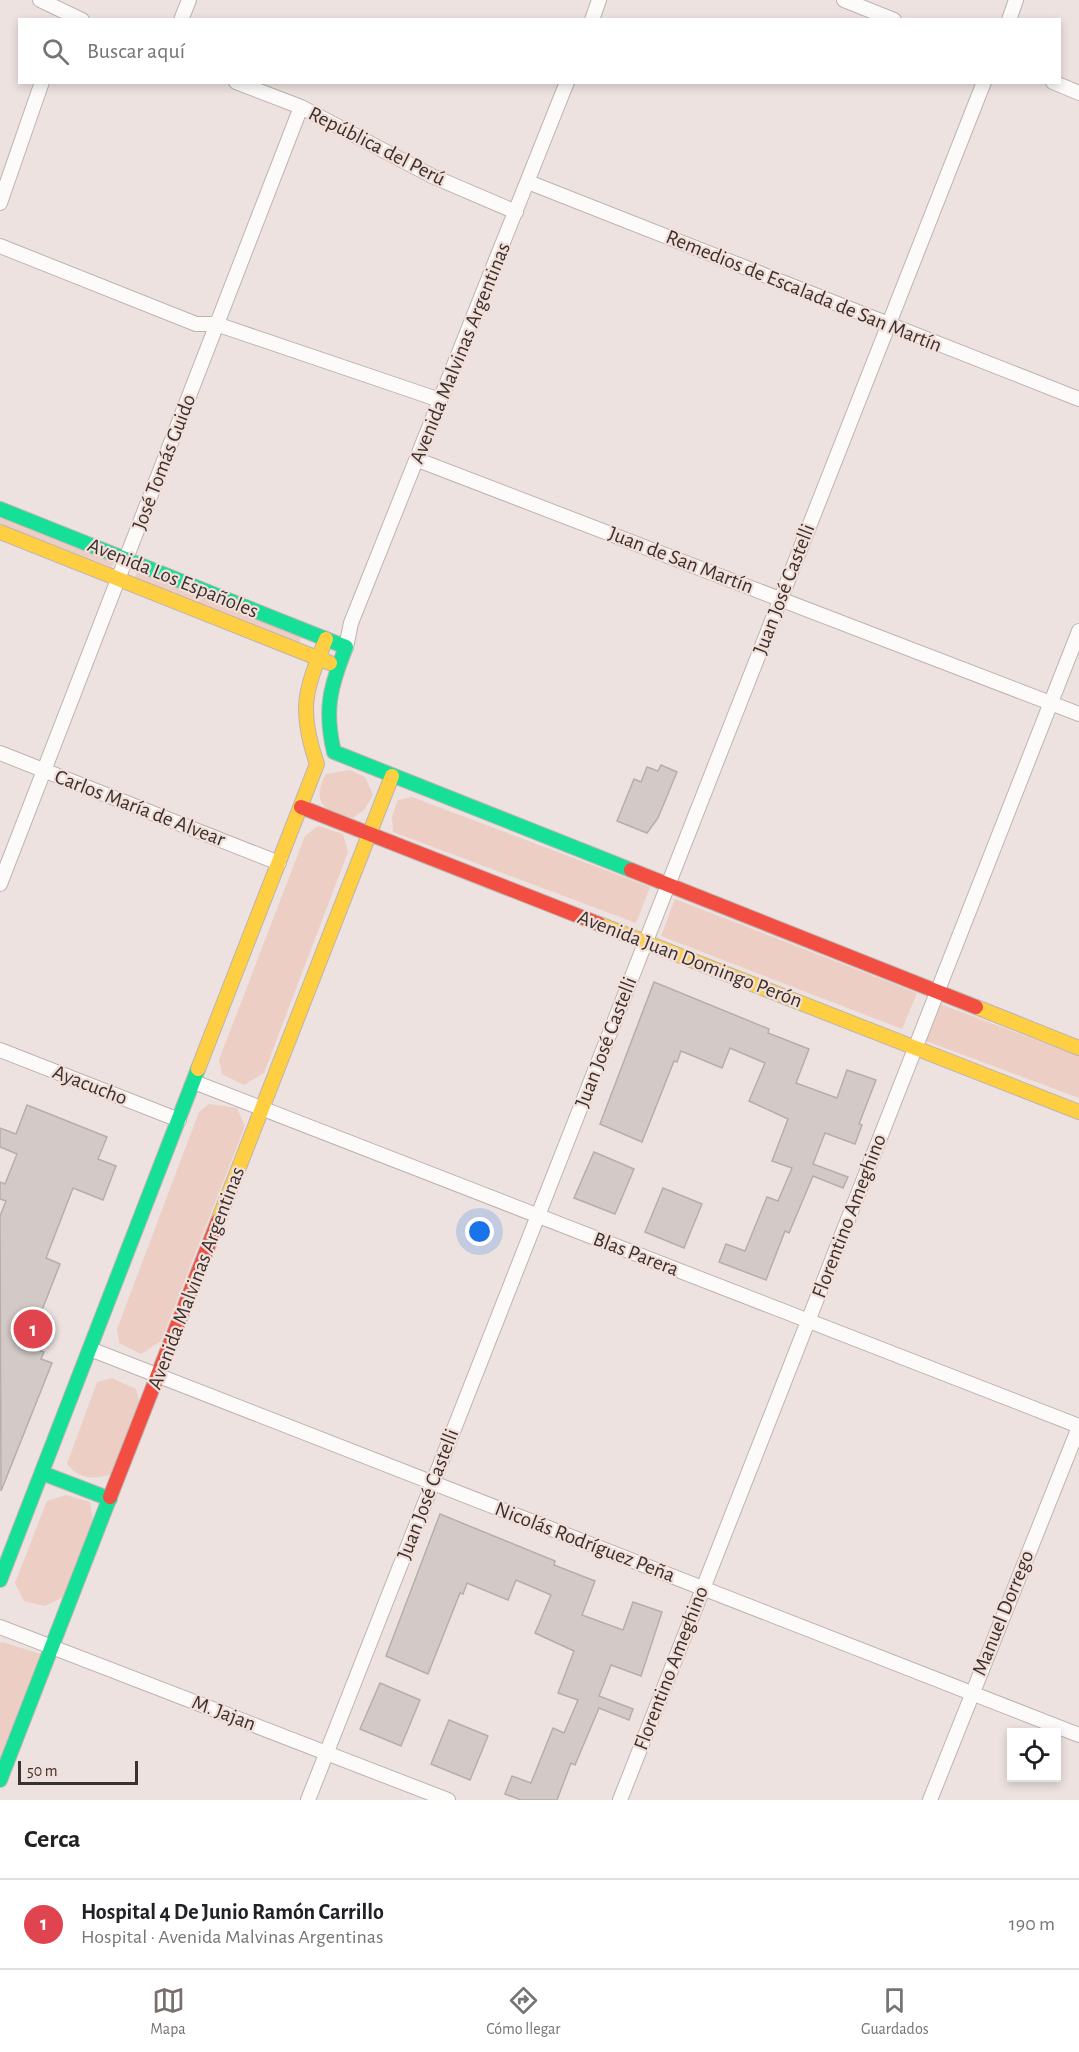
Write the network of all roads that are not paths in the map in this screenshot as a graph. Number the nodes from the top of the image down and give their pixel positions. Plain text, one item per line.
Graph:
1 (40, 0) edge
2 (189, 0) edge
3 (599, 0) edge
4 (844, 0) edge
5 (1016, 0) edge
6 (65, 16) edge
7 (182, 18) edge
8 (593, 18) edge
9 (889, 18) edge
10 (1010, 18) edge
11 (41, 84) edge
12 (241, 84) edge
13 (566, 84) edge
14 (983, 84) edge
15 (1058, 84) edge
16 (1079, 93) edge
17 (300, 107) junction
18 (528, 182) junction
19 (0, 203) edge
20 (516, 212) junction
21 (0, 246) edge
22 (216, 324) junction
23 (888, 324) junction
24 (1079, 399) edge
25 (440, 400) junction
26 (418, 460) junction
27 (0, 509) edge
28 (0, 532) edge
29 (128, 559) junction
30 (119, 580) junction
31 (781, 598) junction
32 (351, 622) junction
33 (1079, 632) edge
34 (326, 639) junction
35 (346, 646) junction
36 (319, 658) junction
37 (338, 666) junction
38 (1051, 703) junction
39 (1079, 714) edge
40 (334, 752) junction
41 (0, 753) edge
42 (317, 764) junction
43 (43, 770) junction
44 (392, 776) junction
45 (300, 807) junction
46 (369, 834) junction
47 (279, 863) junction
48 (0, 884) edge
49 (667, 887) junction
50 (646, 941) junction
51 (937, 992) junction
52 (916, 1047) junction
53 (1079, 1048) edge
54 (0, 1050) edge
55 (194, 1082) junction
56 (262, 1108) junction
57 (1079, 1112) edge
58 (179, 1120) junction
59 (538, 1216) junction
60 (808, 1321) junction
61 (90, 1349) junction
62 (158, 1375) junction
63 (1079, 1426) edge
64 (42, 1473) junction
65 (433, 1483) junction
66 (110, 1499) junction
67 (0, 1580) edge
68 (703, 1588) junction
69 (0, 1627) edge
70 (52, 1646) junction
71 (971, 1692) junction
72 (1079, 1735) edge
73 (327, 1753) junction
74 (0, 1780) edge
75 (308, 1800) edge
76 (448, 1800) edge
77 (620, 1800) edge
78 (930, 1800) edge

1 - 6 street
2 - 7 street
3 - 8 street
4 - 9 street
5 - 10 street
11 - 19 street
12 - 17 street, República del Perú
13 - 18 street, Avenida Malvinas Argentinas
14 - 23 street, Juan José Castelli
15 - 16 street
17 - 20 street, República del Perú
17 - 22 street, José Tomás Guido
18 - 20 street, Avenida Malvinas Argentinas
18 - 23 street, Remedios de Escalada de San Martín
20 - 25 street, Avenida Malvinas Argentinas
21 - 22 street
22 - 25 street
22 - 29 street, José Tomás Guido
23 - 24 street, Remedios de Escalada de San Martín
23 - 31 street, Juan José Castelli
25 - 26 street, Avenida Malvinas Argentinas
26 - 31 street, Juan de San Martín
26 - 32 street, Avenida Malvinas Argentinas
27 - 29 main road, Avenida Los Españoles
28 - 30 main road, Avenida Los Españoles
29 - 30 street, José Tomás Guido
29 - 34 main road, Avenida Los Españoles
30 - 36 main road, Avenida Los Españoles
30 - 43 street, José Tomás Guido
31 - 38 street, Juan de San Martín
31 - 49 street, Juan José Castelli
32 - 34 street
32 - 35 street, Avenida Malvinas Argentinas
33 - 38 street, Florentino Ameghino
34 - 35 main road, Avenida Los Españoles
34 - 36 main road
35 - 37 main road, Avenida Malvinas Argentinas
36 - 37 main road, Avenida Los Españoles
36 - 42 main road
37 - 40 main road, Avenida Malvinas Argentinas
38 - 39 street, Juan de San Martín
38 - 51 street, Florentino Ameghino
40 - 42 main road
40 - 44 main road
41 - 43 street, Carlos María de Alvear
42 - 45 main road
43 - 47 street, Carlos María de Alvear
43 - 48 street, José Tomás Guido
44 - 46 main road, Avenida Malvinas Argentinas
44 - 49 main road
45 - 46 main road, Avenida Juan Domingo Perón
45 - 47 main road
46 - 50 main road, Avenida Juan Domingo Perón
46 - 56 main road, Avenida Malvinas Argentinas
47 - 55 main road
49 - 50 street, Juan José Castelli
49 - 51 main road
50 - 52 main road, Avenida Juan Domingo Perón
50 - 59 street, Juan José Castelli
51 - 52 street, Florentino Ameghino
51 - 53 main road
52 - 57 main road, Avenida Juan Domingo Perón
52 - 60 street, Florentino Ameghino
54 - 58 street, Ayacucho
55 - 56 street, Blas Parera
55 - 58 main road
56 - 59 street, Blas Parera
56 - 62 main road, Avenida Malvinas Argentinas
58 - 61 main road
59 - 60 street, Blas Parera
59 - 65 street, Juan José Castelli
60 - 63 street, Blas Parera
60 - 68 street, Florentino Ameghino
61 - 62 street, Nicolás Rodríguez Peña
61 - 64 main road
62 - 65 street, Nicolás Rodríguez Peña
62 - 66 main road, Avenida Malvinas Argentinas
63 - 71 street, Manuel Dorrego
64 - 66 main road
64 - 67 main road
65 - 68 street, Nicolás Rodríguez Peña
65 - 73 street, Juan José Castelli
66 - 70 main road, Avenida Malvinas Argentinas
68 - 71 street, Nicolás Rodríguez Peña
68 - 77 street, Florentino Ameghino
69 - 70 street, M. Jajan
70 - 73 street, M. Jajan
70 - 74 main road, Avenida Malvinas Argentinas
71 - 72 street, Nicolás Rodríguez Peña
71 - 78 street, Manuel Dorrego
73 - 75 street, Juan José Castelli
73 - 76 street, M. Jajan

